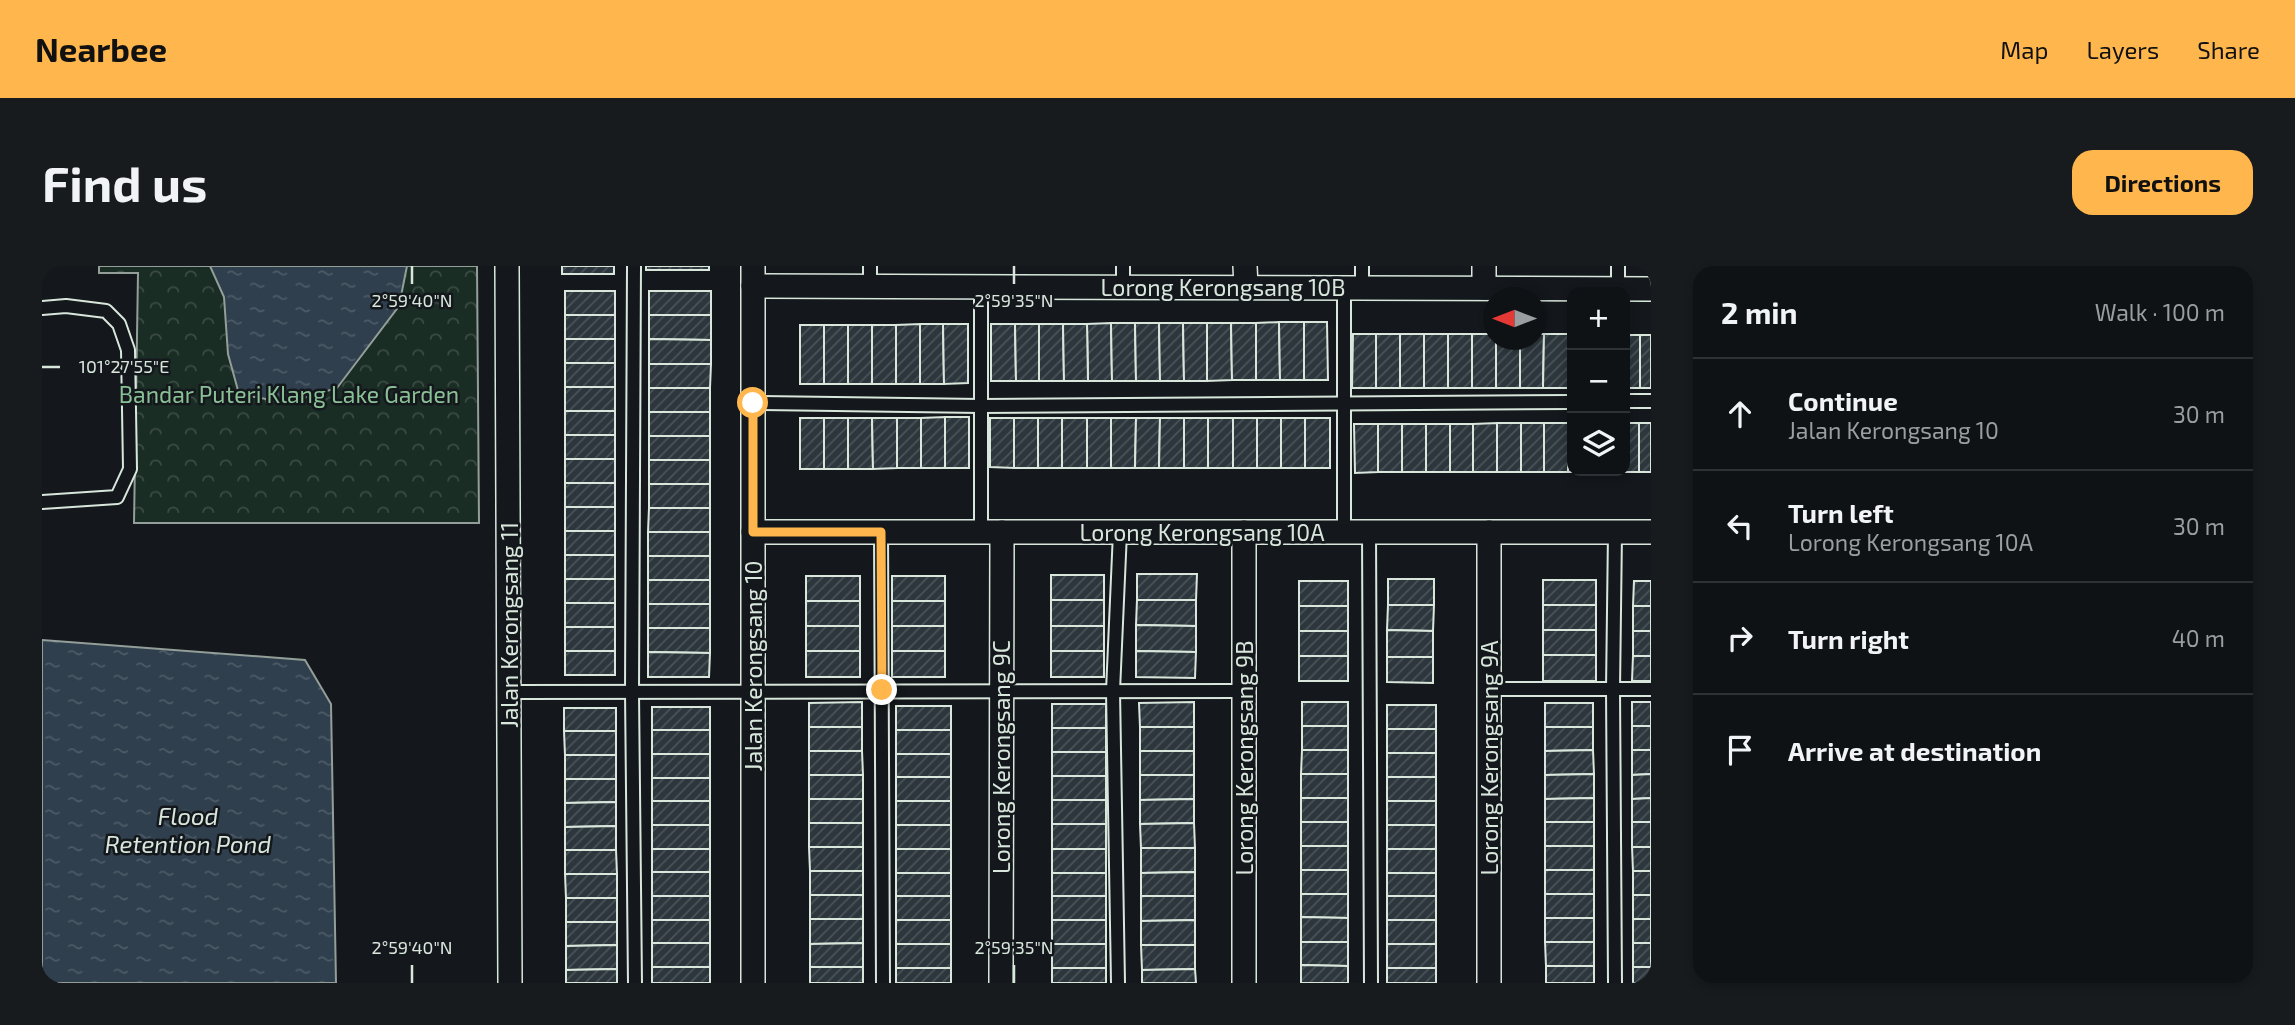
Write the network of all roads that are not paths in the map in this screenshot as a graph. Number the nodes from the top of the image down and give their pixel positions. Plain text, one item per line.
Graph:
1 (507, 266) edge
2 (634, 266) edge
3 (753, 276) edge
4 (870, 276) edge
5 (1123, 276) edge
6 (1246, 277) edge
7 (1484, 277) edge
8 (1618, 277) edge
9 (991, 280) edge
10 (1356, 281) edge
11 (1651, 289) edge
12 (42, 308) edge
13 (1630, 401) edge
14 (1651, 401) edge
15 (1567, 402) edge
16 (753, 403) junction
17 (1344, 405) junction
18 (981, 406) junction
19 (42, 502) edge
20 (753, 532) junction
21 (881, 532) junction
22 (992, 532) junction
23 (1120, 532) junction
24 (1244, 532) junction
25 (1344, 532) junction
26 (1369, 532) junction
27 (1489, 532) junction
28 (1615, 532) junction
29 (1651, 532) edge
30 (1489, 689) junction
31 (1613, 689) junction
32 (1651, 689) edge
33 (882, 690) junction
34 (1113, 691) junction
35 (1244, 691) junction
36 (509, 692) junction
37 (632, 692) junction
38 (753, 692) junction
39 (1001, 692) junction
40 (510, 983) edge
41 (635, 983) edge
42 (753, 983) edge
43 (883, 983) edge
44 (1001, 983) edge
45 (1118, 983) edge
46 (1244, 983) edge
47 (1371, 983) edge
48 (1489, 983) edge
49 (1615, 983) edge

1 - 36 street, Jalan Kerongsang 11
2 - 37 lane
3 - 4 street, Lorong Kerongsang 10B
3 - 16 street, Jalan Kerongsang 10
4 - 9 street, Lorong Kerongsang 10B
5 - 6 street, Lorong Kerongsang 10B
5 - 9 street, Lorong Kerongsang 10B
6 - 10 street, Lorong Kerongsang 10B
7 - 8 street, Lorong Kerongsang 10B
7 - 10 street, Lorong Kerongsang 10B
8 - 11 street, Lorong Kerongsang 10B
9 - 18 lane
10 - 17 lane
12 - 19 lane
13 - 14 lane
15 - 17 lane
16 - 18 lane
16 - 20 street, Jalan Kerongsang 10
17 - 18 lane
17 - 25 lane
18 - 22 lane
20 - 21 street, Lorong Kerongsang 10A
20 - 38 street, Jalan Kerongsang 10
21 - 22 street, Lorong Kerongsang 10A
21 - 33 lane
22 - 23 street, Lorong Kerongsang 10A
22 - 39 street, Lorong Kerongsang 9C
23 - 24 street, Lorong Kerongsang 10A
23 - 34 lane
24 - 25 street, Lorong Kerongsang 10A
24 - 35 street, Lorong Kerongsang 9B
25 - 26 street, Lorong Kerongsang 10A
26 - 27 street, Lorong Kerongsang 10A
26 - 47 lane
27 - 28 street, Lorong Kerongsang 10A
27 - 30 street, Lorong Kerongsang 9A
28 - 29 street, Lorong Kerongsang 10A
28 - 31 lane
30 - 31 lane
30 - 48 street, Lorong Kerongsang 9A
31 - 32 lane
31 - 49 lane
33 - 38 lane
33 - 39 lane
33 - 43 lane
34 - 35 lane
34 - 39 lane
34 - 45 lane
35 - 46 street, Lorong Kerongsang 9B
36 - 37 lane
36 - 40 street, Jalan Kerongsang 11
37 - 38 lane
37 - 41 lane
38 - 42 street, Jalan Kerongsang 10
39 - 44 street, Lorong Kerongsang 9C

